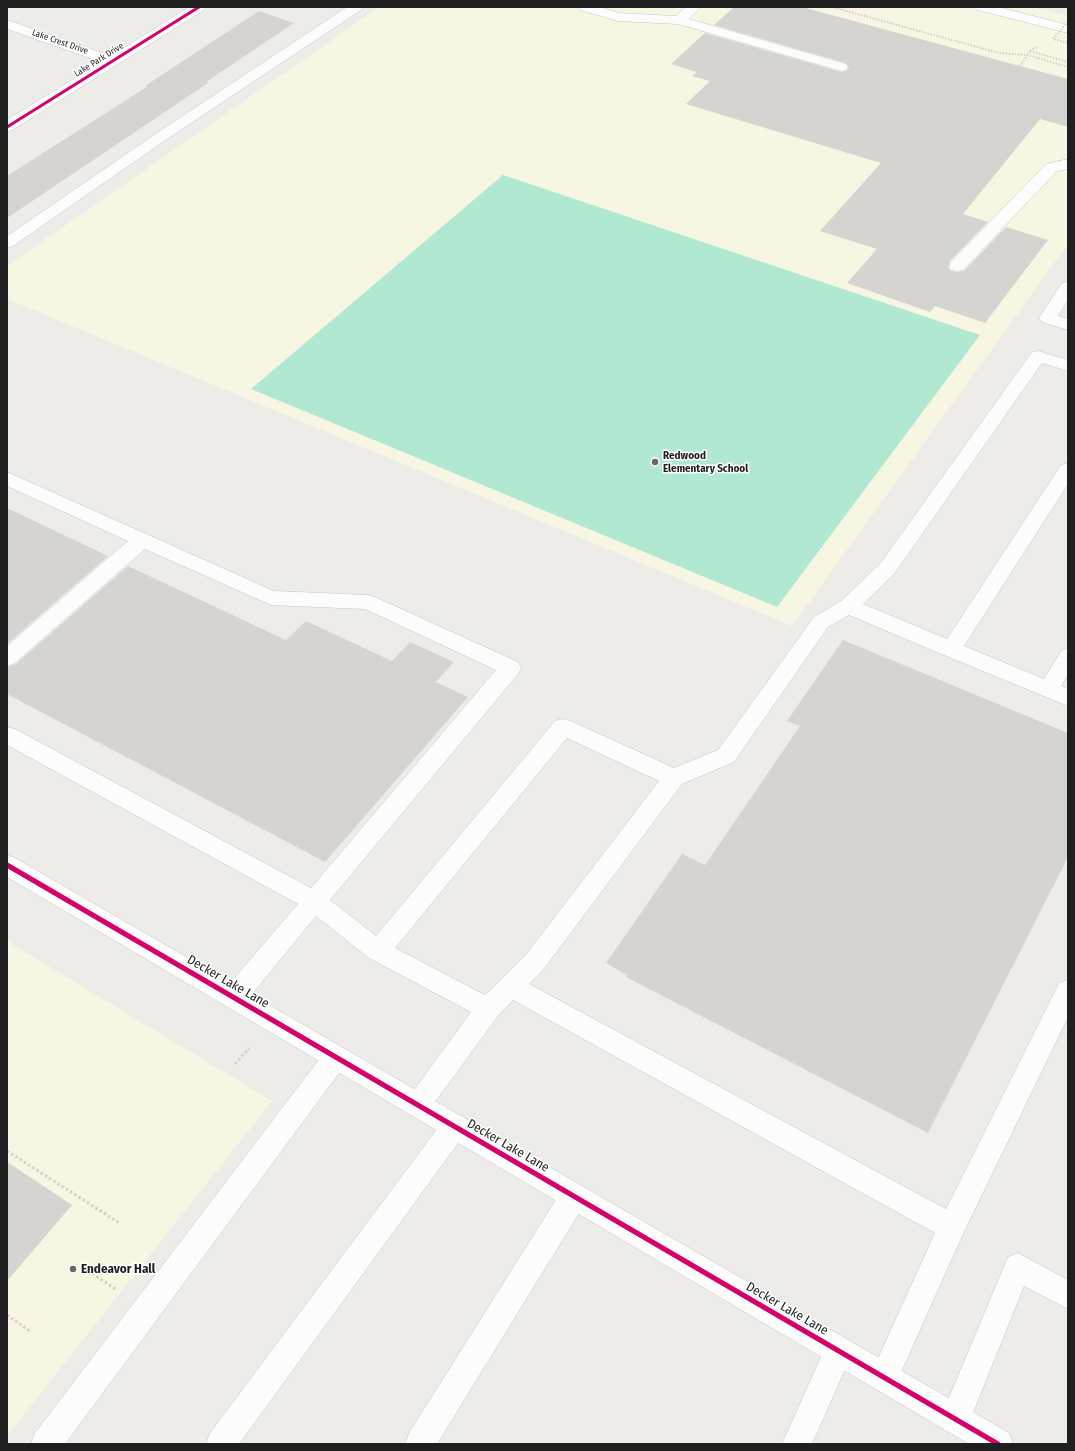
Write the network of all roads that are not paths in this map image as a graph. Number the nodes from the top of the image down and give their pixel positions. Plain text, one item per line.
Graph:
1 (199, 7) edge
2 (356, 7) edge
3 (585, 7) edge
4 (694, 7) edge
5 (982, 7) edge
6 (679, 20) junction
7 (7, 24) edge
8 (1068, 29) edge
9 (113, 61) junction
10 (841, 67) dead end
11 (7, 127) edge
12 (1068, 164) edge
13 (7, 243) edge
14 (957, 266) dead end
15 (1068, 287) edge
16 (1068, 325) edge
17 (1068, 366) edge
18 (1068, 469) edge
19 (7, 478) edge
20 (142, 540) junction
21 (848, 606) junction
22 (951, 650) junction
23 (1068, 656) edge
24 (7, 658) edge
25 (1048, 690) junction
26 (1068, 698) edge
27 (7, 735) edge
28 (674, 778) junction
29 (7, 865) edge
30 (314, 901) junction
31 (378, 951) junction
32 (510, 986) junction
33 (1068, 991) edge
34 (234, 997) junction
35 (488, 1009) junction
36 (336, 1057) junction
37 (418, 1105) junction
38 (455, 1126) junction
39 (574, 1196) junction
40 (952, 1227) junction
41 (1068, 1295) edge
42 (838, 1351) junction
43 (884, 1378) junction
44 (955, 1419) junction
45 (46, 1444) edge
46 (221, 1444) edge
47 (420, 1444) edge
48 (796, 1444) edge
49 (998, 1444) edge

1 - 9 street, Lake Park Drive
2 - 13 street
3 - 6 street
4 - 6 street
5 - 8 street
6 - 10 street
7 - 9 street, Lake Crest Drive
9 - 11 street, Lake Park Drive
12 - 14 street
15 - 16 street
17 - 21 street
18 - 22 street
19 - 20 street
20 - 24 street
20 - 30 street
21 - 22 street
21 - 28 street
22 - 25 street
23 - 25 street
25 - 26 street
27 - 30 street
28 - 31 street
28 - 32 street
29 - 34 street, Decker Lake Lane
30 - 31 street
30 - 34 street
31 - 35 street
32 - 35 street
32 - 40 street
33 - 40 street
34 - 36 street, Decker Lake Lane
35 - 37 street
36 - 37 street, Decker Lake Lane
36 - 45 street
37 - 38 street, Decker Lake Lane
38 - 39 street, Decker Lake Lane
38 - 46 street
39 - 42 street, Decker Lake Lane
39 - 47 street
40 - 43 street
41 - 44 street
42 - 43 street, Decker Lake Lane
42 - 48 street
43 - 44 street, Decker Lake Lane
44 - 49 street, Decker Lake Lane

